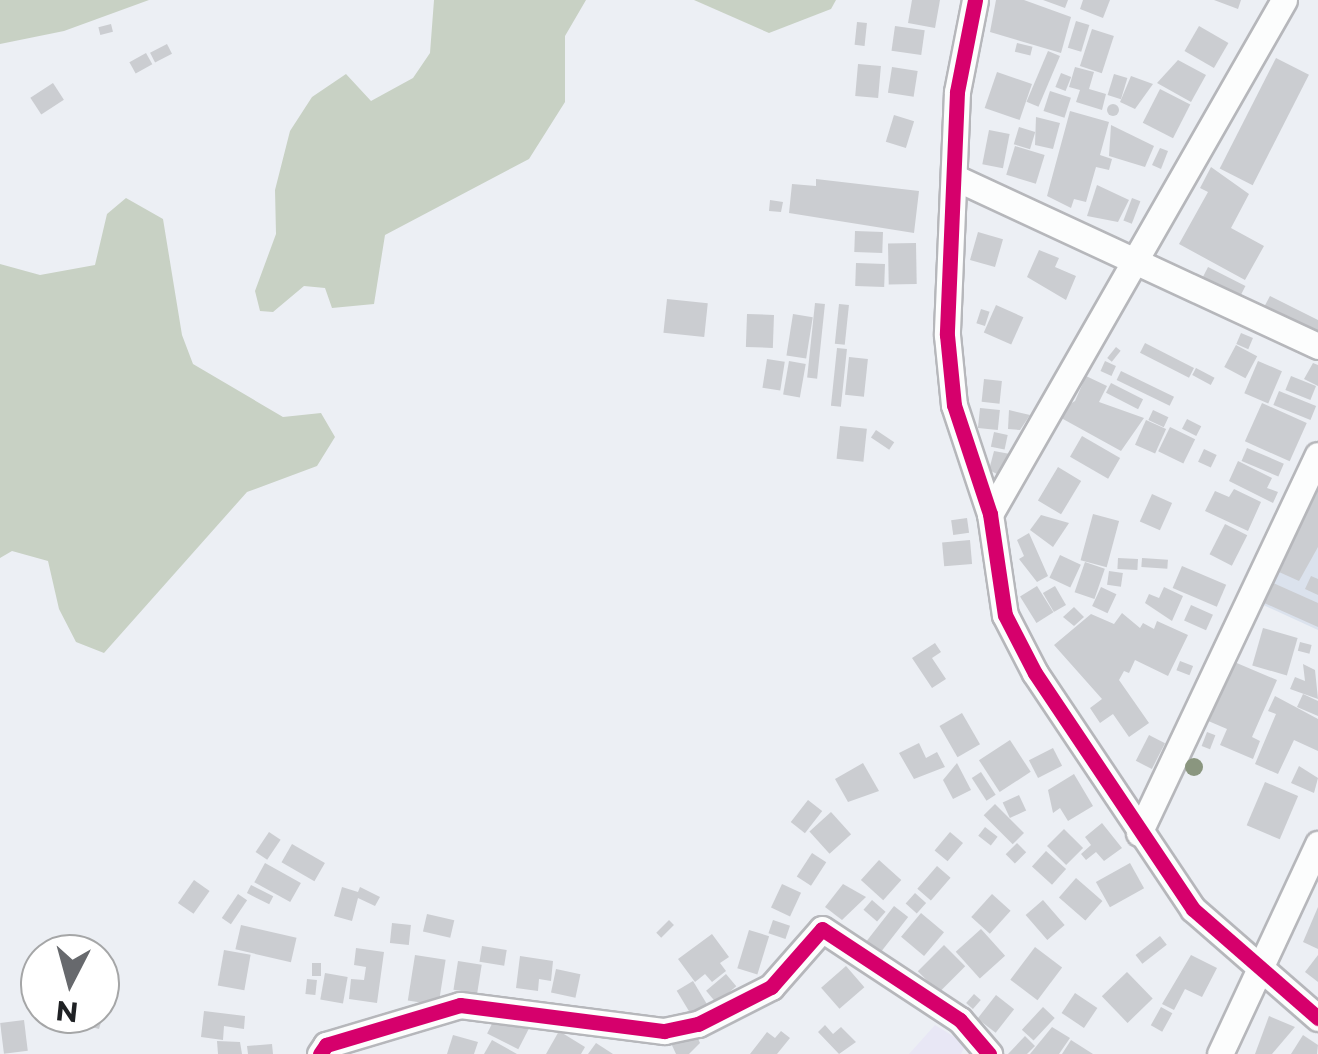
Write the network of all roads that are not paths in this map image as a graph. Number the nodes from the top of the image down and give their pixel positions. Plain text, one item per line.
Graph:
1 (976, 0) edge
2 (1284, 0) edge
3 (956, 178) junction
4 (1137, 262) junction
5 (1318, 346) edge
6 (1318, 454) edge
7 (990, 514) junction
8 (1140, 833) junction
9 (1318, 844) edge
10 (1261, 972) junction
11 (1318, 1018) edge
12 (320, 1054) edge
13 (989, 1054) edge
14 (1220, 1054) edge

1 - 3 street
2 - 4 street
3 - 4 street
3 - 7 street
4 - 5 street
4 - 7 street
6 - 8 street
7 - 8 street
8 - 10 street
9 - 10 street
10 - 11 street
10 - 14 street
12 - 13 street

